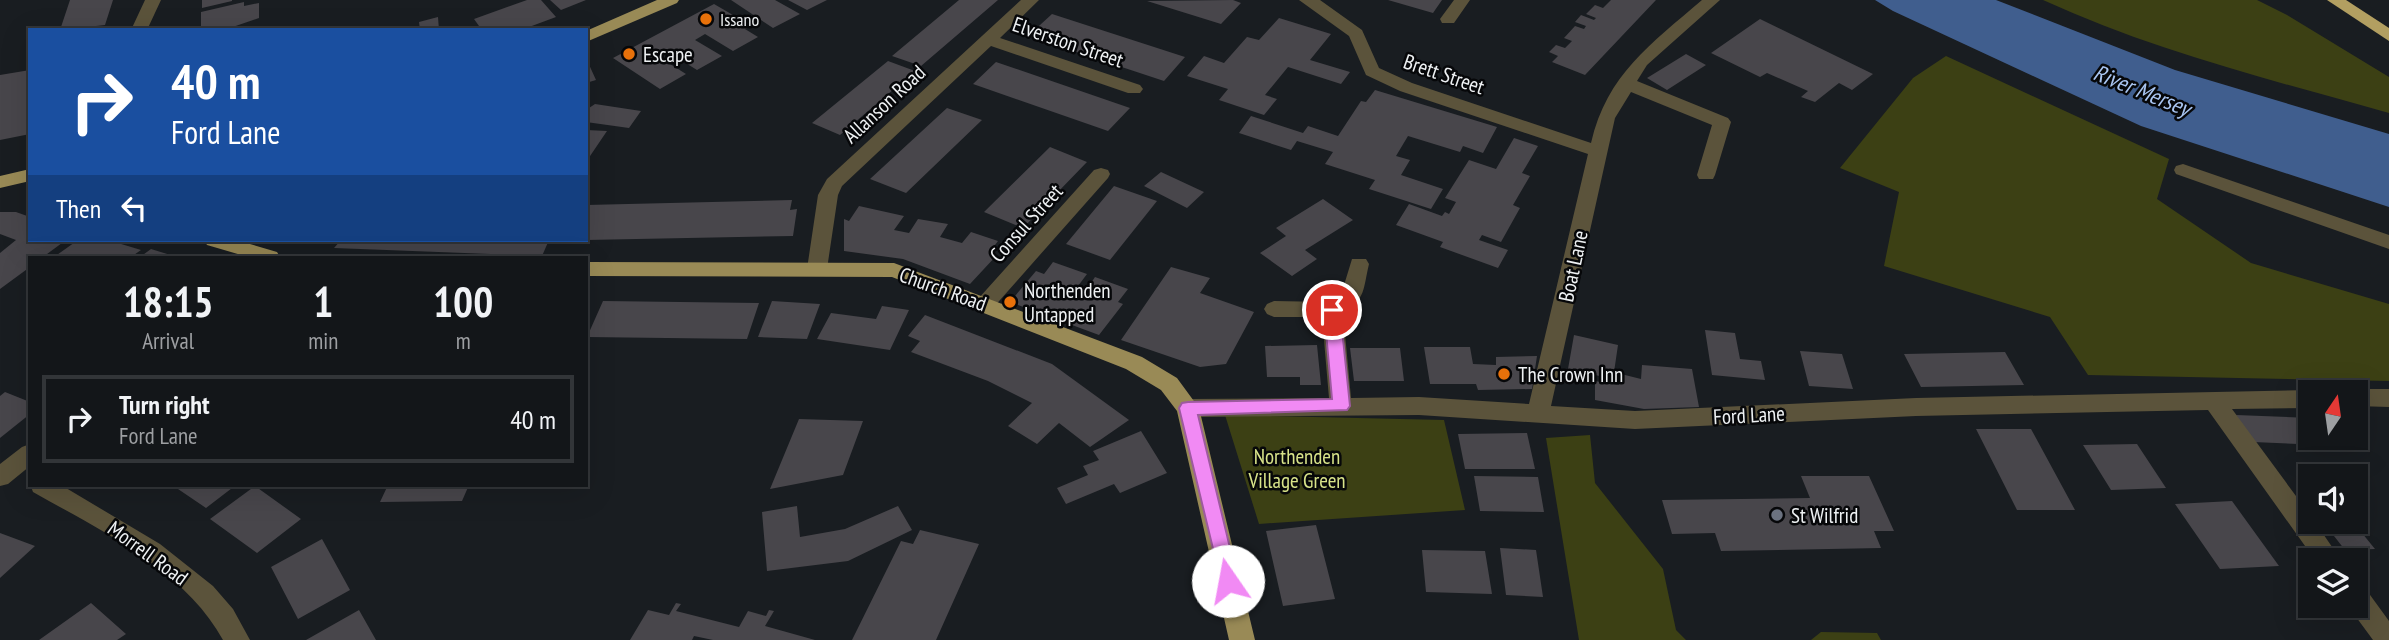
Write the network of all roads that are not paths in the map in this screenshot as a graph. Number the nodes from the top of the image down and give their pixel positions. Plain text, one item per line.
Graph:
1 (153, 0) edge
2 (1031, 0) edge
3 (1307, 0) edge
4 (1462, 0) edge
5 (1712, 0) edge
6 (2334, 0) edge
7 (666, 1) edge
8 (1448, 19) dead end
9 (140, 28) edge
10 (588, 36) edge
11 (2389, 36) edge
12 (987, 39) junction
13 (1625, 83) junction
14 (1134, 89) dead end
15 (1597, 151) junction
16 (2183, 170) dead end
17 (1101, 174) dead end
18 (28, 175) edge
19 (1706, 175) dead end
20 (0, 182) edge
21 (221, 242) edge
22 (2389, 242) edge
23 (267, 256) edge
24 (1359, 264) dead end
25 (817, 269) junction
26 (588, 270) edge
27 (985, 303) junction
28 (1274, 309) dead end
29 (1332, 310) junction
30 (2368, 398) edge
31 (2389, 398) edge
32 (2298, 399) edge
33 (2213, 400) junction
34 (1341, 406) junction
35 (1188, 408) junction
36 (1538, 413) junction
37 (44, 487) edge
38 (2320, 548) edge
39 (2368, 612) edge
40 (237, 640) edge
41 (1241, 640) edge
42 (2388, 640) edge

1 - 9 street
2 - 12 street, Allanson Road
3 - 15 street, Brett Street
4 - 8 street
5 - 13 street, Boat Lane
6 - 11 highway
7 - 10 main road
12 - 14 street, Elverston Street
12 - 25 street, Allanson Road
13 - 15 street, Boat Lane
13 - 19 street
15 - 36 street, Boat Lane
16 - 22 street
17 - 27 street, Consul Street
18 - 20 main road
21 - 23 main road
24 - 29 street
25 - 26 main road, Church Road
25 - 27 main road, Church Road
27 - 35 main road, Church Road
28 - 29 street
29 - 34 street
30 - 31 street
32 - 33 street, Ford Lane
33 - 36 street, Ford Lane
33 - 38 street
34 - 35 street, Ford Lane
34 - 36 street, Ford Lane
35 - 41 main road
37 - 40 street, Morrell Road
39 - 42 street

